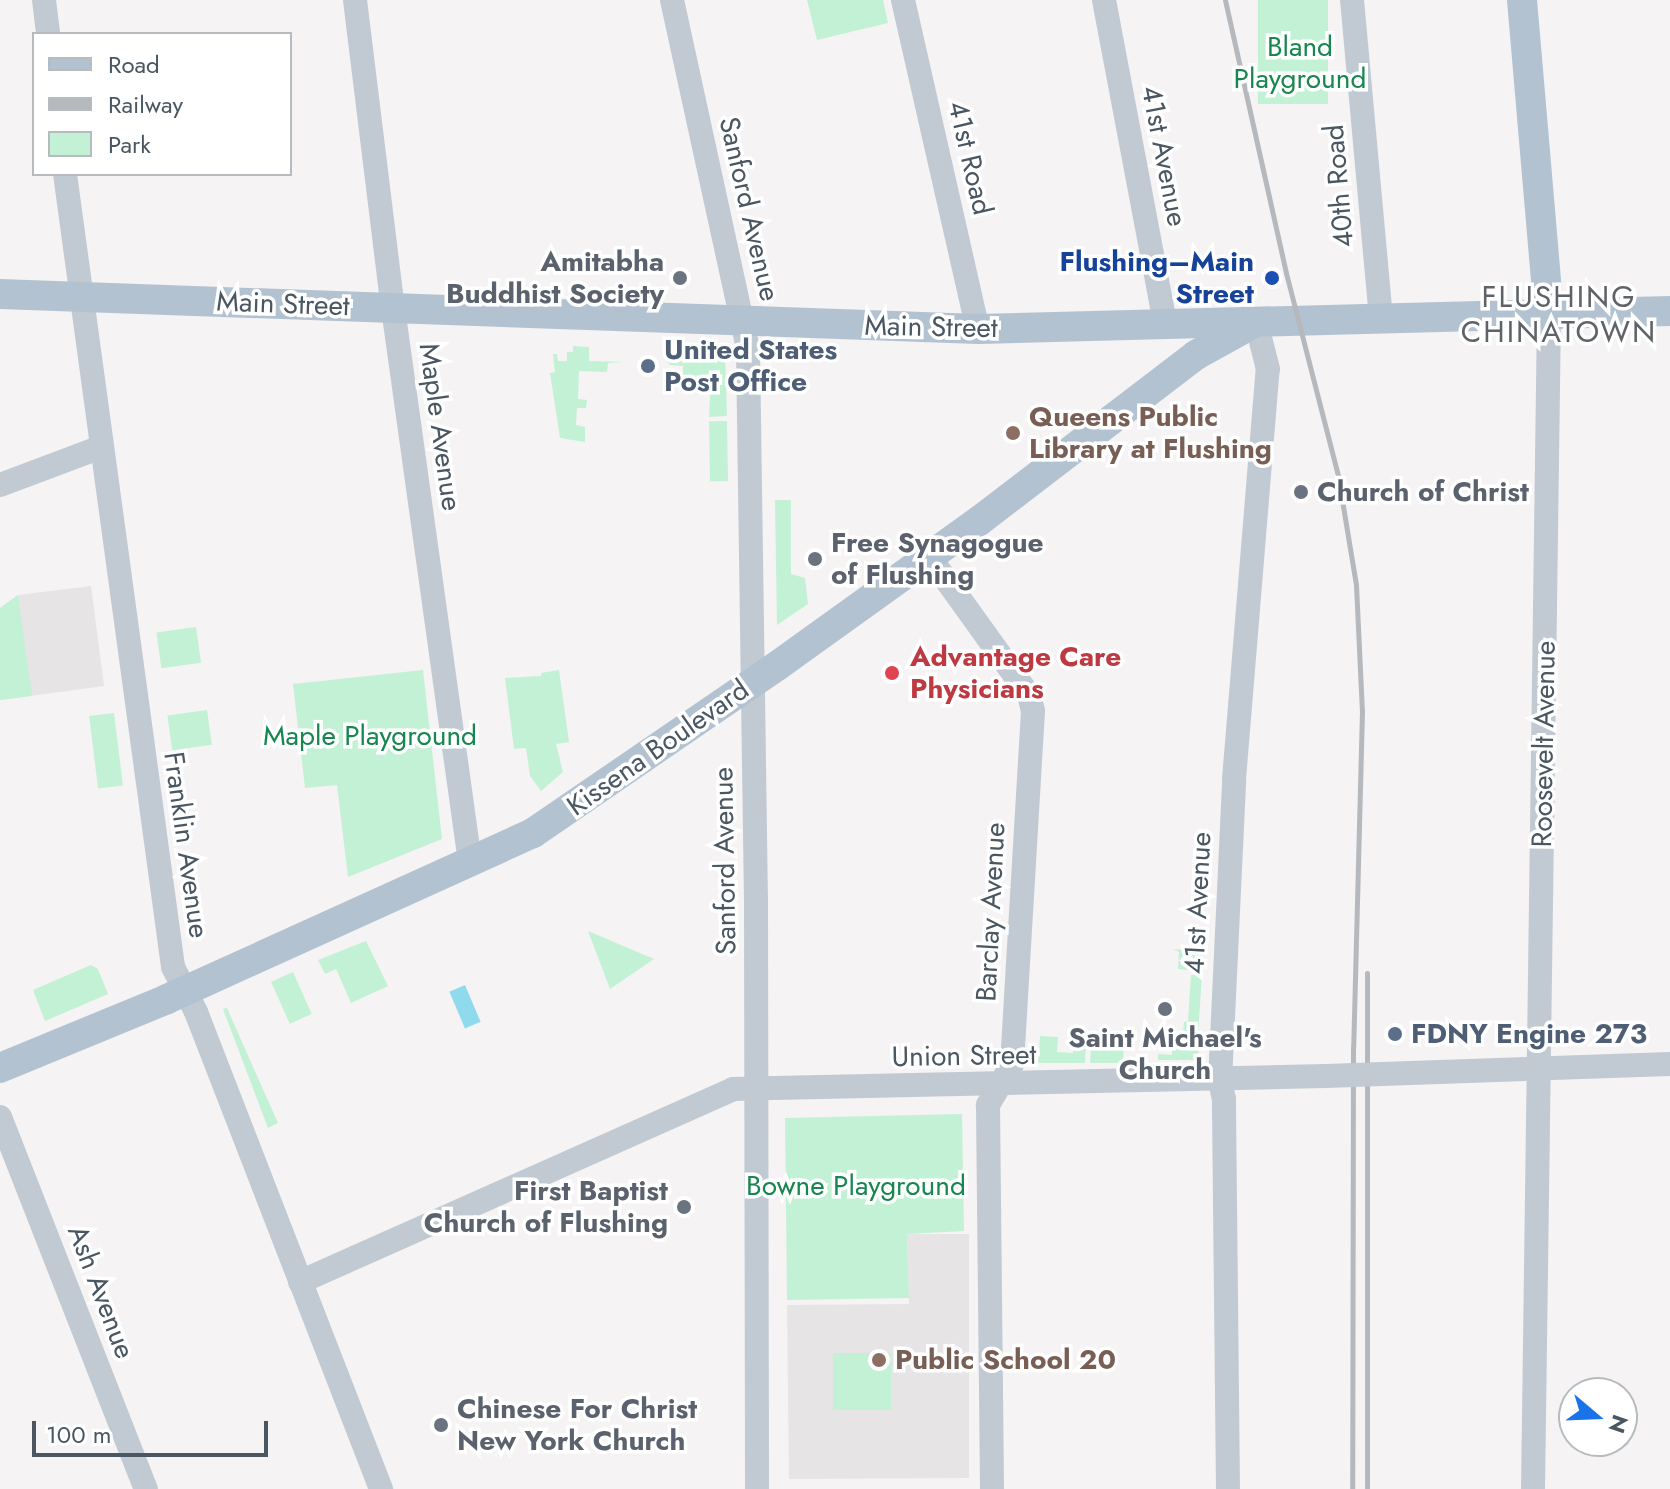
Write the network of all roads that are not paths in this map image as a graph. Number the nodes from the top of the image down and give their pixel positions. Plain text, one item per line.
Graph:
1 (44, 0) edge
2 (355, 0) edge
3 (672, 0) edge
4 (903, 0) edge
5 (1104, 0) edge
6 (1352, 0) edge
7 (1522, 0) edge
8 (48, 32) edge
9 (65, 176) edge
10 (0, 294) edge
11 (80, 297) junction
12 (393, 308) junction
13 (1670, 311) edge
14 (1549, 314) junction
15 (1381, 319) junction
16 (743, 321) junction
17 (1256, 322) junction
18 (1165, 323) junction
19 (978, 329) junction
20 (101, 447) junction
21 (0, 485) edge
22 (929, 556) junction
23 (753, 682) junction
24 (470, 862) junction
25 (185, 990) junction
26 (1670, 1064) edge
27 (0, 1068) edge
28 (1539, 1070) junction
29 (1220, 1081) junction
30 (1000, 1085) junction
31 (756, 1089) junction
32 (0, 1117) edge
33 (300, 1282) junction
34 (146, 1489) edge
35 (381, 1489) edge
36 (757, 1489) edge
37 (992, 1489) edge
38 (1228, 1489) edge
39 (1533, 1489) edge

1 - 8 street
2 - 12 street, Maple Avenue
3 - 16 street, Sanford Avenue
4 - 19 street, 41st Road
5 - 18 street, 41st Avenue
6 - 15 street, 40th Road
7 - 14 main road, Roosevelt Avenue
9 - 11 street, Franklin Avenue
10 - 11 main road, Main Street
11 - 12 main road, Main Street
11 - 20 street, Franklin Avenue
12 - 16 main road, Main Street
12 - 24 street, Maple Avenue
13 - 14 main road, Main Street
14 - 15 main road, Main Street
14 - 28 street, Roosevelt Avenue
15 - 17 main road, Main Street
16 - 19 main road, Main Street
16 - 23 street, Sanford Avenue
17 - 18 main road, Main Street
17 - 22 main road, Kissena Boulevard
17 - 29 street, 41st Avenue
18 - 19 main road, Main Street
20 - 21 street
20 - 25 street, Franklin Avenue
22 - 23 main road, Kissena Boulevard
22 - 30 street, Barclay Avenue
23 - 24 main road, Kissena Boulevard
23 - 31 street, Sanford Avenue
24 - 25 main road, Kissena Boulevard
25 - 27 main road, Kissena Boulevard
25 - 33 street, Franklin Avenue
26 - 28 street, Union Street
28 - 29 street, Union Street, bridge
28 - 39 street, Roosevelt Avenue
29 - 30 street, Union Street
29 - 38 street, 41st Avenue
30 - 31 street, Union Street
30 - 37 street, Barclay Avenue
31 - 33 street, Union Street
31 - 36 street, Sanford Avenue
32 - 34 street, Ash Avenue
33 - 35 street, Franklin Avenue

